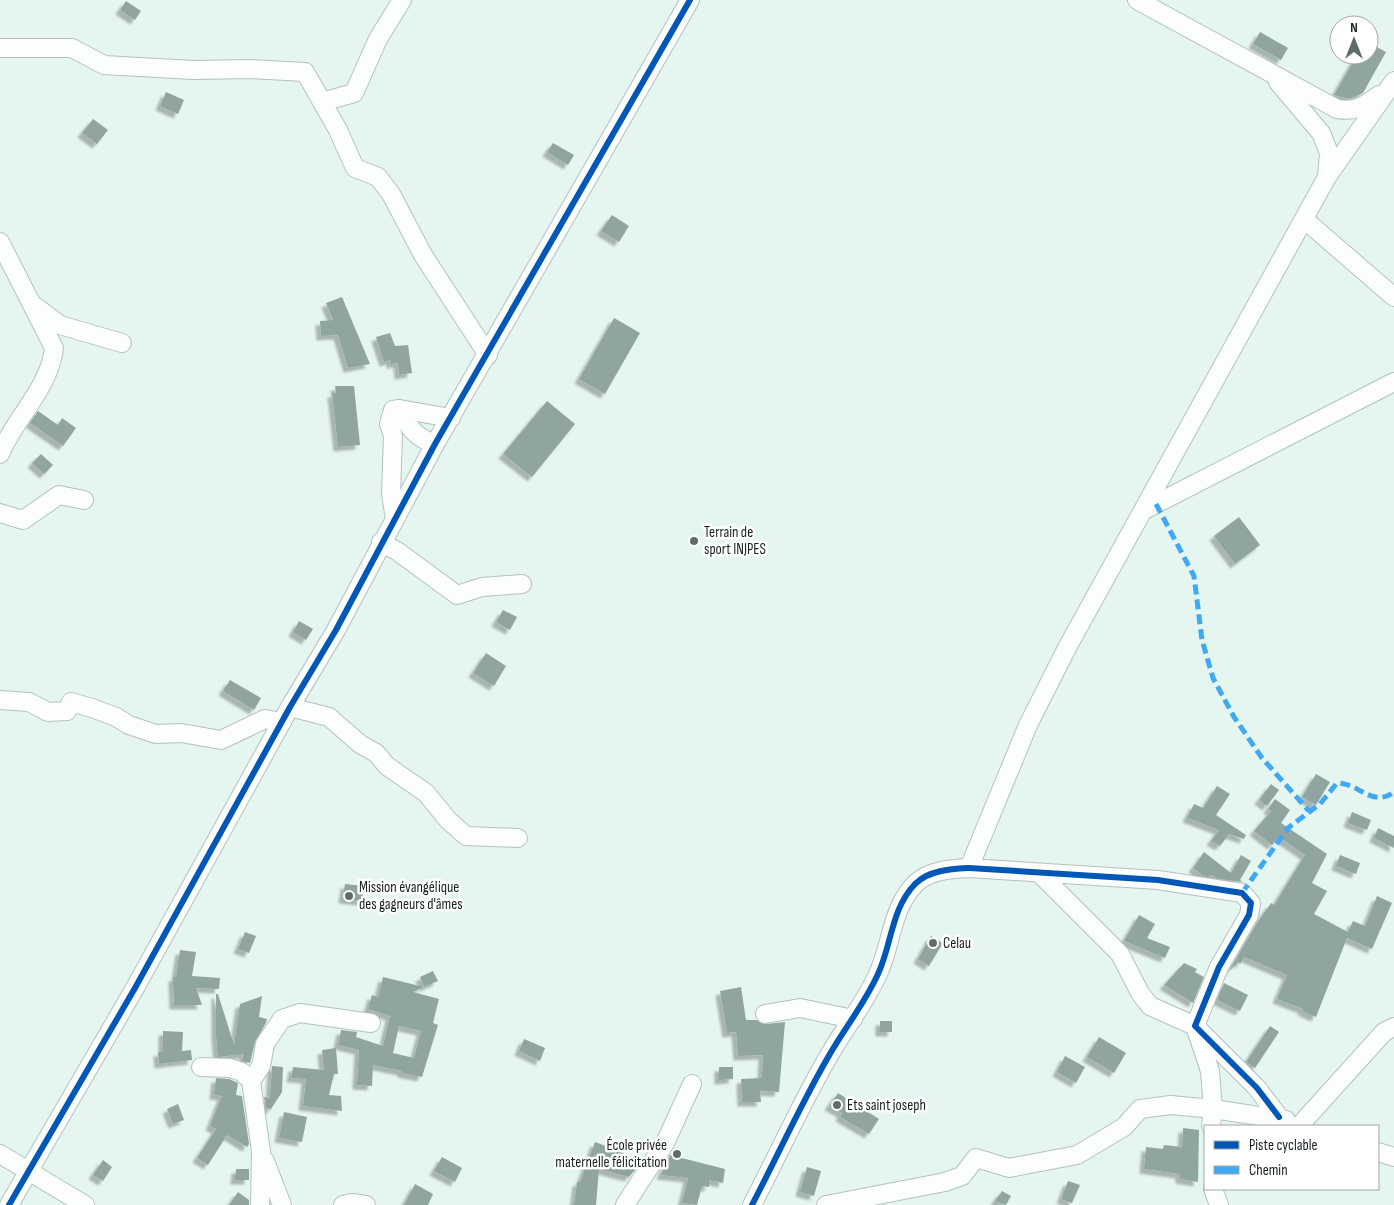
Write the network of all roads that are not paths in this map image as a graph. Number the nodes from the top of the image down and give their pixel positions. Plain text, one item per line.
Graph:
1 (402, 0) edge
2 (690, 0) edge
3 (1137, 0) edge
4 (0, 48) edge
5 (1266, 69) junction
6 (1393, 84) edge
7 (322, 102) junction
8 (1327, 177) junction
9 (1305, 220) junction
10 (0, 242) edge
11 (1394, 297) edge
12 (32, 304) junction
13 (122, 343) dead end
14 (488, 355) junction
15 (1394, 382) edge
16 (399, 409) junction
17 (451, 418) junction
18 (436, 444) junction
19 (0, 454) edge
20 (84, 500) dead end
21 (1146, 509) junction
22 (0, 513) edge
23 (395, 519) junction
24 (381, 542) junction
25 (522, 584) dead end
26 (0, 700) edge
27 (290, 707) junction
28 (282, 722) junction
29 (518, 838) dead end
30 (969, 868) junction
31 (1040, 873) junction
32 (764, 1014) dead end
33 (853, 1019) junction
34 (371, 1023) dead end
35 (1195, 1026) junction
36 (1394, 1027) edge
37 (201, 1067) dead end
38 (251, 1080) junction
39 (692, 1084) dead end
40 (1213, 1109) junction
41 (1279, 1117) junction
42 (1211, 1125) edge
43 (1299, 1125) edge
44 (1302, 1125) edge
45 (261, 1151) junction
46 (1379, 1152) edge
47 (0, 1154) edge
48 (1394, 1157) edge
49 (29, 1170) junction
50 (1213, 1190) edge
51 (9, 1205) edge
52 (85, 1205) edge
53 (260, 1205) edge
54 (282, 1205) edge
55 (343, 1205) edge
56 (366, 1205) edge
57 (625, 1205) edge
58 (752, 1205) edge
59 (826, 1205) edge
60 (1218, 1205) edge

1 - 7 street
2 - 14 street
3 - 5 street
4 - 7 street
5 - 6 street
5 - 8 street
6 - 8 street
7 - 14 street
8 - 9 street
9 - 11 street
9 - 21 street
10 - 12 street
12 - 13 street
12 - 19 street
14 - 17 street
15 - 21 street
16 - 17 street
16 - 18 street
16 - 23 street
17 - 18 street
18 - 23 street
20 - 22 street
21 - 30 street
23 - 24 street
24 - 25 street
24 - 27 street
26 - 28 street
27 - 28 street
27 - 29 street
28 - 49 street
30 - 31 street
30 - 33 street
31 - 35 street
31 - 35 street
32 - 33 street
33 - 58 street
34 - 38 street
35 - 40 street
35 - 41 street
36 - 44 street
37 - 38 street
38 - 45 street
39 - 57 street
40 - 41 street
40 - 42 street
40 - 59 street
41 - 43 street
45 - 53 street
45 - 54 street
46 - 48 street
47 - 49 street
49 - 51 street
49 - 52 street
50 - 60 street
55 - 56 street

